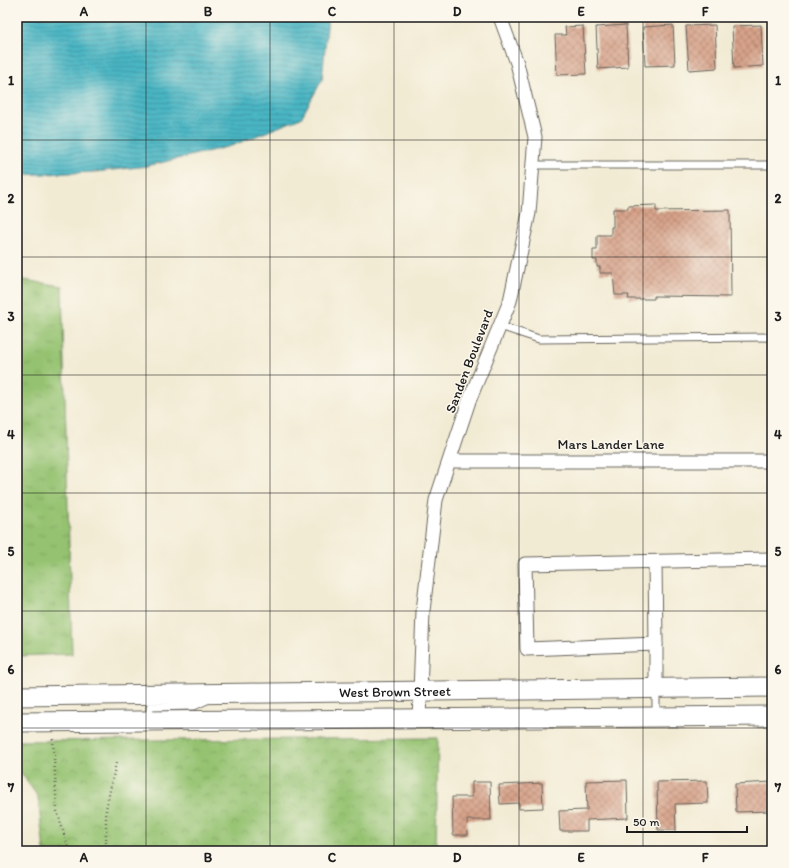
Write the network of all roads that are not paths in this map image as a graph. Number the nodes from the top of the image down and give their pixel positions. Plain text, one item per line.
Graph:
1 (500, 17) edge
2 (534, 165) junction
3 (772, 165) edge
4 (500, 326) junction
5 (772, 337) edge
6 (772, 460) edge
7 (450, 461) junction
8 (772, 559) edge
9 (655, 562) junction
10 (656, 644) junction
11 (772, 687) edge
12 (656, 690) junction
13 (420, 692) junction
14 (220, 694) junction
15 (17, 696) edge
16 (772, 716) edge
17 (656, 718) junction
18 (419, 720) junction
19 (148, 721) junction
20 (17, 722) edge

1 - 2 street, Sanden Boulevard
2 - 3 lane
2 - 4 street, Sanden Boulevard
4 - 5 lane
4 - 7 street, Sanden Boulevard
6 - 7 street, Mars Lander Lane
7 - 13 street, Sanden Boulevard
8 - 9 street
9 - 10 street
9 - 10 street
10 - 12 street
11 - 12 main road, West Brown Street
12 - 13 main road, West Brown Street
12 - 17 lane
13 - 14 main road, West Brown Street
13 - 18 street, Sanden Boulevard
14 - 15 main road, West Brown Street
14 - 19 lane
16 - 17 main road, West Brown Street
17 - 18 main road, West Brown Street
18 - 19 main road, West Brown Street
19 - 20 main road, West Brown Street

